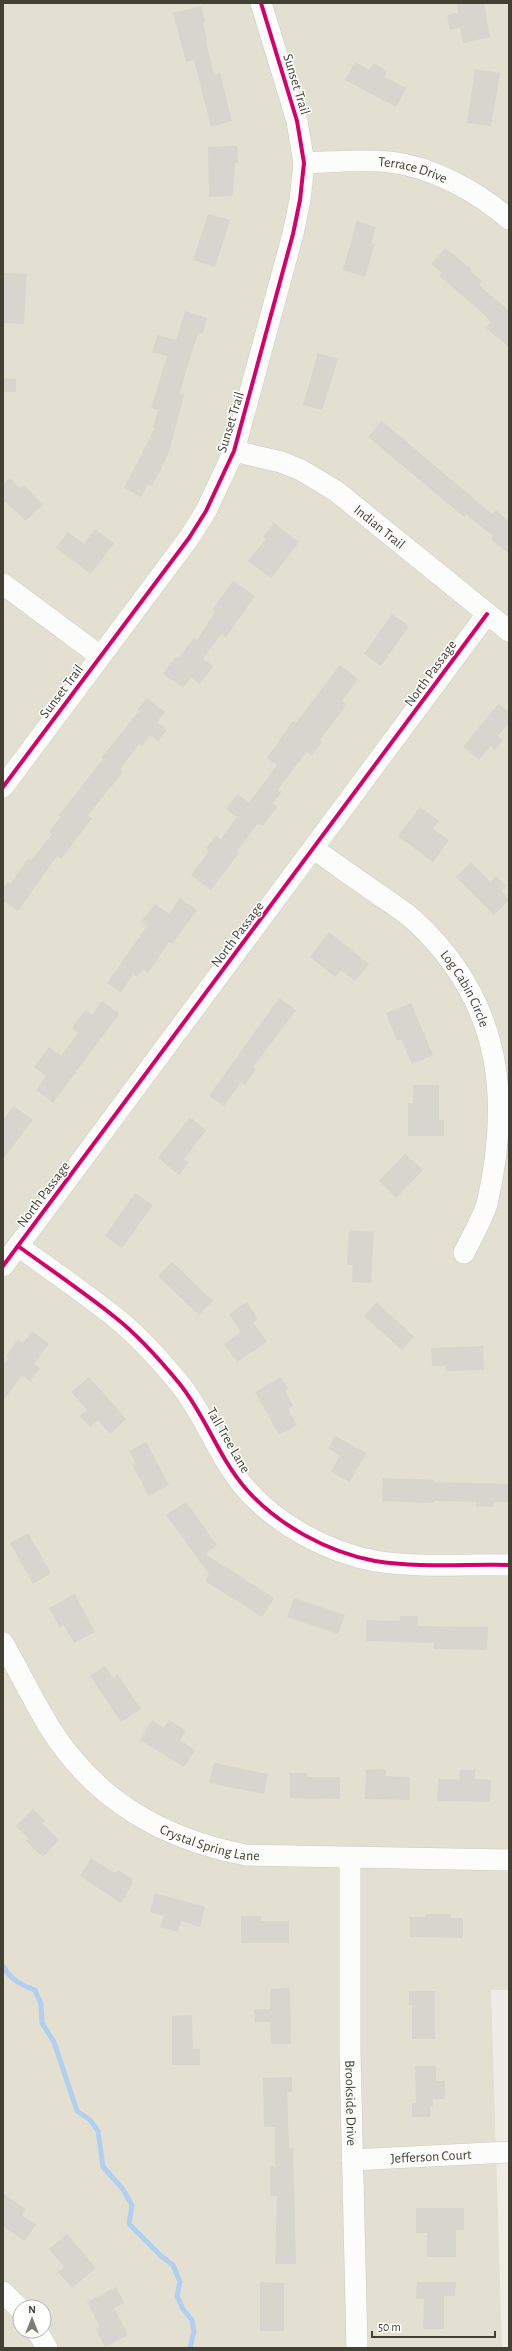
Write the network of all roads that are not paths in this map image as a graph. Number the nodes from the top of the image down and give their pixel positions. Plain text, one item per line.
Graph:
1 (261, 3) edge
2 (304, 163) junction
3 (508, 217) edge
4 (234, 451) junction
5 (3, 584) edge
6 (487, 614) junction
7 (509, 632) edge
8 (100, 656) junction
9 (3, 787) edge
10 (314, 849) junction
11 (18, 1246) junction
12 (464, 1253) dead end
13 (3, 1266) edge
14 (509, 1565) edge
15 (3, 1643) edge
16 (350, 1858) junction
17 (509, 1860) edge
18 (509, 2152) edge
19 (352, 2160) junction
20 (3, 2292) edge
21 (12, 2301) edge
22 (41, 2339) edge
23 (46, 2348) edge
24 (356, 2348) edge

1 - 2 street, Sunset Trail
2 - 3 street, Terrace Drive
2 - 4 street, Sunset Trail
4 - 6 street, Indian Trail
4 - 8 street, Sunset Trail
5 - 8 street
6 - 7 street, Indian Trail
6 - 10 street, North Passage
8 - 9 street, Sunset Trail
10 - 11 street, North Passage
10 - 12 street, Log Cabin Circle
11 - 13 street, North Passage
11 - 14 street, Tall Tree Lane
15 - 16 street, Crystal Spring Lane
16 - 17 street, Crystal Spring Lane
16 - 19 street, Brookside Drive
18 - 19 street, Jefferson Court
19 - 24 street, Brookside Drive
20 - 21 street
22 - 23 street

